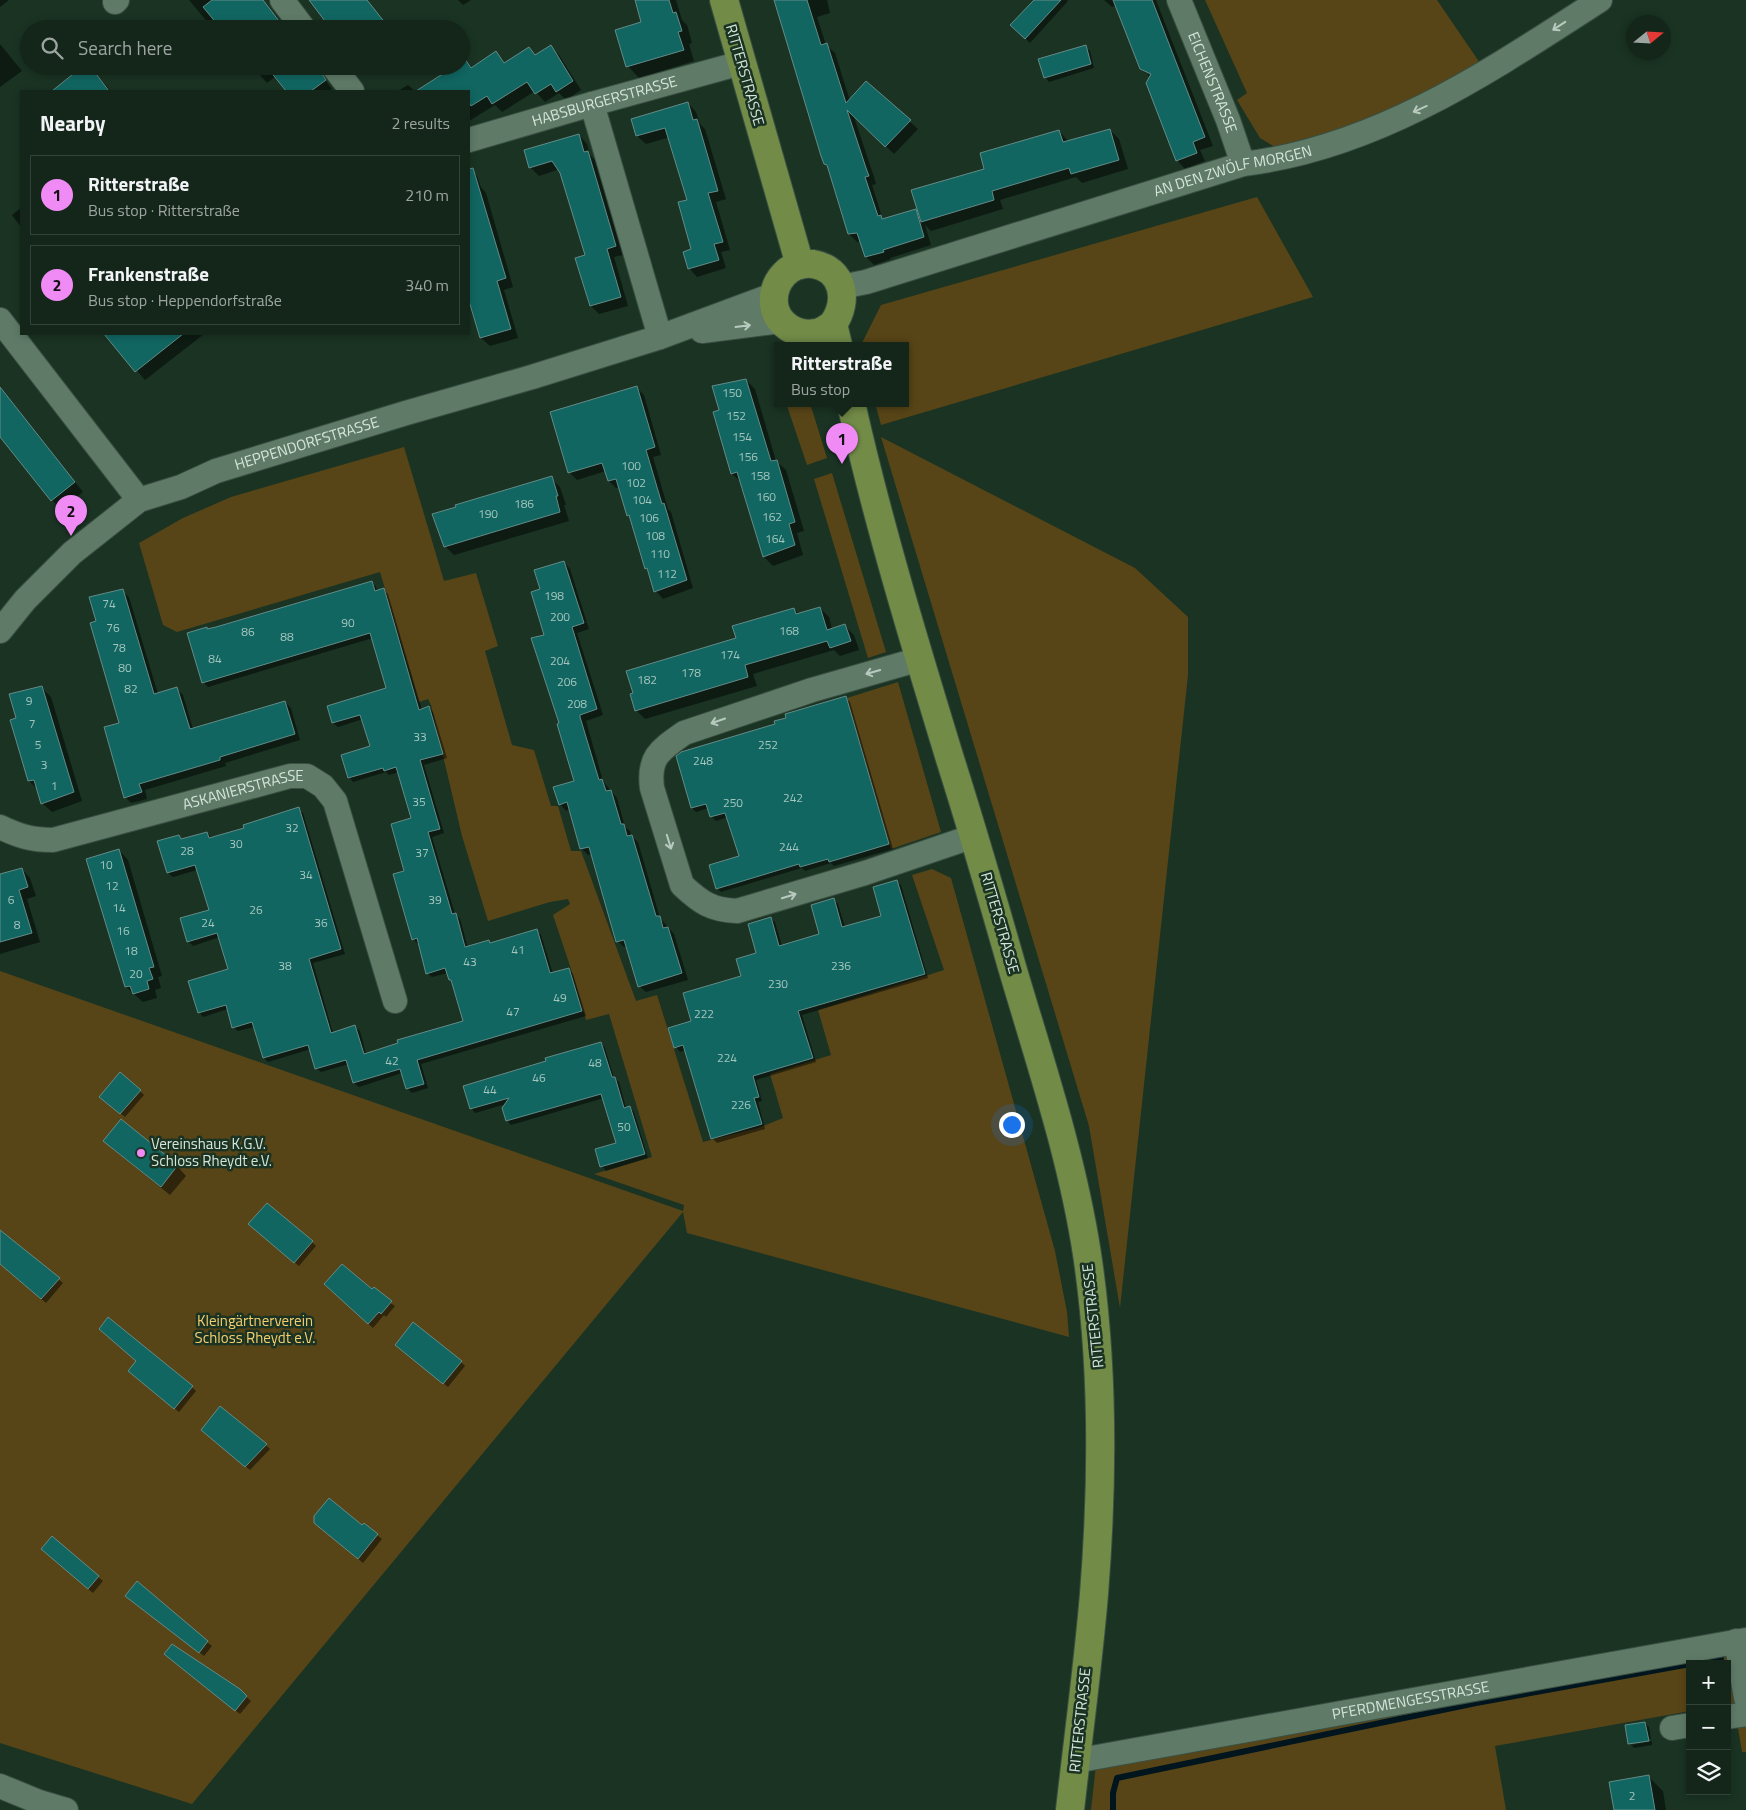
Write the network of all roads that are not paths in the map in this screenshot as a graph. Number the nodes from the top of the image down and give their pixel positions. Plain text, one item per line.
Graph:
1 (282, 0) edge
2 (724, 0) edge
3 (1179, 0) edge
4 (1600, 0) edge
5 (297, 20) edge
6 (741, 63) junction
7 (340, 75) edge
8 (351, 90) edge
9 (592, 104) junction
10 (470, 140) edge
11 (1243, 164) junction
12 (800, 265) junction
13 (841, 287) junction
14 (773, 296) junction
15 (0, 320) edge
16 (798, 333) edge
17 (835, 334) edge
18 (660, 337) junction
19 (839, 407) edge
20 (852, 407) edge
21 (863, 457) junction
22 (139, 500) junction
23 (0, 630) edge
24 (920, 659) junction
25 (0, 827) edge
26 (974, 836) junction
27 (395, 1001) dead end
28 (1741, 1641) edge
29 (1746, 1698) edge
30 (1746, 1714) edge
31 (1731, 1716) edge
32 (1075, 1761) junction
33 (0, 1786) edge
34 (66, 1810) edge
35 (1070, 1810) edge

1 - 5 street
2 - 6 main road, RITTERSTRASSE
3 - 11 street, EICHENSTRASSE
4 -> 11 street, AN DEN ZWÖLF MORGEN
6 - 9 street, HABSBURGERSTRASSE
6 - 12 main road, RITTERSTRASSE
7 - 8 street
9 - 10 street, HABSBURGERSTRASSE
9 - 18 street
11 - 13 street, AN DEN ZWÖLF MORGEN
12 - 13 main road
12 - 14 main road
13 - 17 main road
14 - 16 main road
14 - 18 street, HEPPENDORFSTRASSE
15 - 22 street
16 - 17 main road
18 -> 16 street, HEPPENDORFSTRASSE
18 - 22 street, HEPPENDORFSTRASSE
19 - 21 main road, RITTERSTRASSE
20 - 21 main road, RITTERSTRASSE
21 - 24 main road, RITTERSTRASSE
22 - 23 street, HEPPENDORFSTRASSE
24 - 26 main road, RITTERSTRASSE
24 -> 26 street
25 - 27 street, ASKANIERSTRASSE
26 - 32 main road, RITTERSTRASSE
28 - 29 street
28 - 32 street, PFERDMENGESSTRASSE
30 - 31 street
32 - 35 main road, RITTERSTRASSE
33 - 34 street

